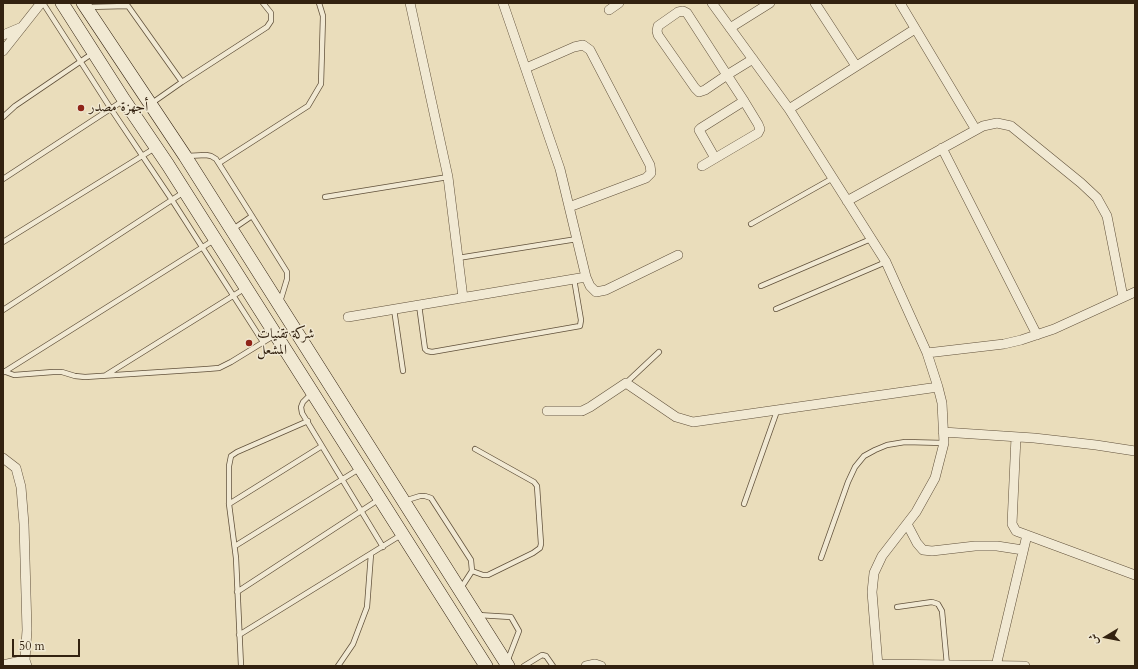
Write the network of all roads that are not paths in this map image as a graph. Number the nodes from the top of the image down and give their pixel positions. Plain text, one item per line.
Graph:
1 (42, 3) edge
2 (62, 3) edge
3 (263, 3) edge
4 (319, 3) edge
5 (410, 3) edge
6 (503, 3) edge
7 (619, 3) edge
8 (712, 3) edge
9 (770, 3) edge
10 (815, 3) edge
11 (900, 3) edge
12 (130, 4) edge
13 (85, 5) edge
14 (609, 10) dead end
15 (22, 27) junction
16 (730, 28) junction
17 (915, 29) junction
18 (3, 35) edge
19 (3, 51) edge
20 (94, 52) junction
21 (752, 59) junction
22 (80, 61) junction
23 (856, 66) junction
24 (526, 68) junction
25 (727, 75) junction
26 (182, 82) junction
27 (124, 100) junction
28 (744, 101) junction
29 (150, 104) junction
30 (111, 109) junction
31 (789, 109) junction
32 (3, 117) edge
33 (976, 130) junction
34 (156, 147) junction
35 (942, 148) junction
36 (142, 155) junction
37 (185, 156) junction
38 (715, 158) junction
39 (219, 163) junction
40 (702, 166) dead end
41 (448, 177) junction
42 (833, 178) junction
43 (3, 179) edge
44 (185, 191) junction
45 (325, 197) dead end
46 (172, 200) junction
47 (847, 201) junction
48 (569, 207) junction
49 (252, 216) junction
50 (751, 224) dead end
51 (232, 230) junction
52 (577, 239) junction
53 (871, 239) junction
54 (216, 240) junction
55 (3, 242) edge
56 (203, 248) junction
57 (678, 255) dead end
58 (458, 258) junction
59 (886, 262) junction
60 (586, 277) junction
61 (574, 279) junction
62 (761, 286) dead end
63 (246, 288) junction
64 (1135, 292) edge
65 (234, 296) junction
66 (1123, 297) junction
67 (463, 298) junction
68 (279, 304) junction
69 (418, 305) junction
70 (394, 309) junction
71 (776, 309) dead end
72 (3, 310) edge
73 (348, 317) dead end
74 (276, 334) junction
75 (1037, 335) junction
76 (263, 342) junction
77 (660, 352) dead end
78 (927, 352) junction
79 (403, 371) dead end
80 (4, 372) edge
81 (105, 376) junction
82 (626, 383) junction
83 (938, 387) junction
84 (313, 392) junction
85 (547, 411) dead end
86 (777, 411) junction
87 (308, 421) junction
88 (944, 432) junction
89 (1016, 437) junction
90 (944, 443) junction
91 (322, 446) junction
92 (475, 449) dead end
93 (1135, 451) edge
94 (3, 458) edge
95 (361, 468) junction
96 (342, 479) junction
97 (380, 498) junction
98 (404, 501) junction
99 (229, 504) junction
100 (744, 504) dead end
101 (362, 510) junction
102 (907, 524) junction
103 (403, 534) junction
104 (1027, 535) junction
105 (235, 546) junction
106 (383, 547) junction
107 (1024, 550) junction
108 (371, 554) junction
109 (821, 558) dead end
110 (472, 571) junction
111 (1135, 574) edge
112 (460, 589) junction
113 (237, 592) junction
114 (896, 607) dead end
115 (476, 615) junction
116 (239, 635) junction
117 (532, 661) junction
118 (26, 663) edge
119 (3, 664) edge
120 (507, 665) edge
121 (878, 665) edge
122 (947, 665) junction
123 (241, 666) edge
124 (338, 666) edge
125 (486, 666) edge
126 (524, 666) edge
127 (536, 666) edge
128 (553, 666) edge
129 (586, 666) edge
130 (600, 666) edge
131 (996, 666) edge
132 (1025, 666) edge

1 - 15 street
1 - 22 lane
2 - 20 street
3 - 26 lane
4 - 39 lane
5 - 41 street
6 - 24 street
7 - 14 street
8 - 16 street
9 - 16 street
10 - 23 street
11 - 17 street
12 - 13 lane
12 - 26 lane
13 - 29 street
15 - 18 street
15 - 19 street
16 - 21 street
17 - 23 street
17 - 33 street
20 - 22 lane
20 - 27 street
21 - 25 street
21 - 31 street
22 - 30 lane
22 - 32 lane
23 - 31 street
24 - 48 street
24 - 48 street
25 - 25 street
25 - 28 street
26 - 29 lane
27 - 30 lane
27 - 34 street
28 - 38 street
28 - 38 street
29 - 37 street
30 - 36 lane
30 - 43 lane
31 - 42 street
33 - 35 street
33 - 66 street
34 - 36 lane
34 - 44 street
35 - 47 street
35 - 75 street
36 - 46 lane
36 - 55 lane
37 - 39 lane
37 - 51 street
38 - 40 street
39 - 49 lane
41 - 45 lane
41 - 58 street
42 - 47 street
42 - 50 lane
44 - 46 lane
44 - 54 street
46 - 56 lane
46 - 72 lane
47 - 53 street
48 - 52 street
49 - 51 lane
49 - 68 lane
51 - 68 street
52 - 58 lane
52 - 60 street
53 - 59 street
53 - 62 lane
54 - 56 lane
54 - 63 street
56 - 65 lane
56 - 80 lane
57 - 60 street
58 - 67 street
59 - 71 lane
59 - 78 street
60 - 61 street
61 - 67 street
61 - 69 lane
63 - 65 lane
63 - 74 street
64 - 66 street
65 - 76 lane
65 - 81 lane
66 - 75 street
67 - 69 street
68 - 98 street
69 - 70 street
70 - 73 street
70 - 79 lane
74 - 76 lane
74 - 84 street
75 - 78 street
76 - 81 lane
77 - 82 lane
78 - 83 street
80 - 81 lane
82 - 85 street
82 - 86 street
83 - 86 street
83 - 88 street
84 - 87 lane
84 - 95 street
86 - 100 lane
87 - 91 lane
87 - 99 lane
88 - 89 street
88 - 90 street
89 - 93 street
89 - 104 street
90 - 102 street
90 - 109 lane
91 - 96 lane
91 - 99 lane
92 - 110 lane
94 - 118 street
95 - 96 lane
95 - 97 street
96 - 101 lane
96 - 105 lane
97 - 101 lane
97 - 103 street
98 - 110 lane
98 - 112 street
99 - 105 lane
101 - 106 lane
101 - 113 lane
102 - 107 street
102 - 121 street
103 - 106 lane
103 - 125 street
104 - 107 street
104 - 111 street
105 - 113 lane
106 - 108 lane
107 - 131 street
108 - 116 lane
108 - 124 lane
110 - 112 lane
112 - 115 street
113 - 116 lane
114 - 122 lane
115 - 120 street
115 - 120 lane
116 - 123 lane
117 - 126 lane
117 - 127 lane
117 - 128 lane
118 - 119 street
121 - 122 street
122 - 131 street
129 - 130 street
131 - 132 street

